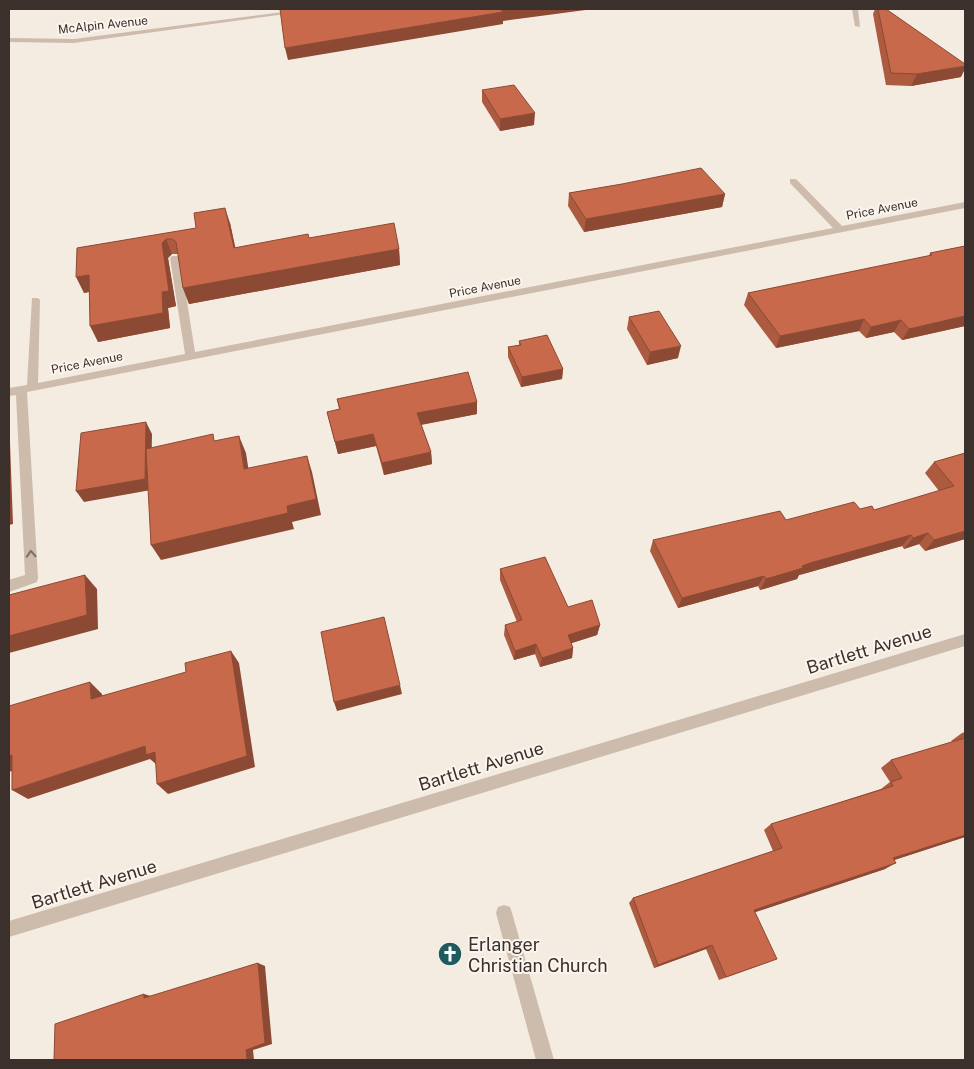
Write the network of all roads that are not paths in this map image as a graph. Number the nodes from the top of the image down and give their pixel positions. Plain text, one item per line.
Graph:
1 (319, 9) edge
2 (855, 9) edge
3 (858, 26) dead end
4 (9, 40) edge
5 (793, 180) dead end
6 (965, 205) edge
7 (840, 230) junction
8 (175, 258) edge
9 (35, 300) dead end
10 (190, 356) junction
11 (27, 389) junction
12 (9, 392) edge
13 (9, 586) edge
14 (965, 640) edge
15 (504, 912) dead end
16 (9, 929) edge
17 (545, 1060) edge

1 - 4 street, McAlpin Avenue
2 - 3 street
5 - 7 street
6 - 7 street, Price Avenue
7 - 10 street, Price Avenue
8 - 10 street
9 - 11 street
10 - 11 street, Price Avenue
11 - 12 street, Price Avenue
13 -> 11 street
14 - 16 street, Bartlett Avenue
15 - 17 street

